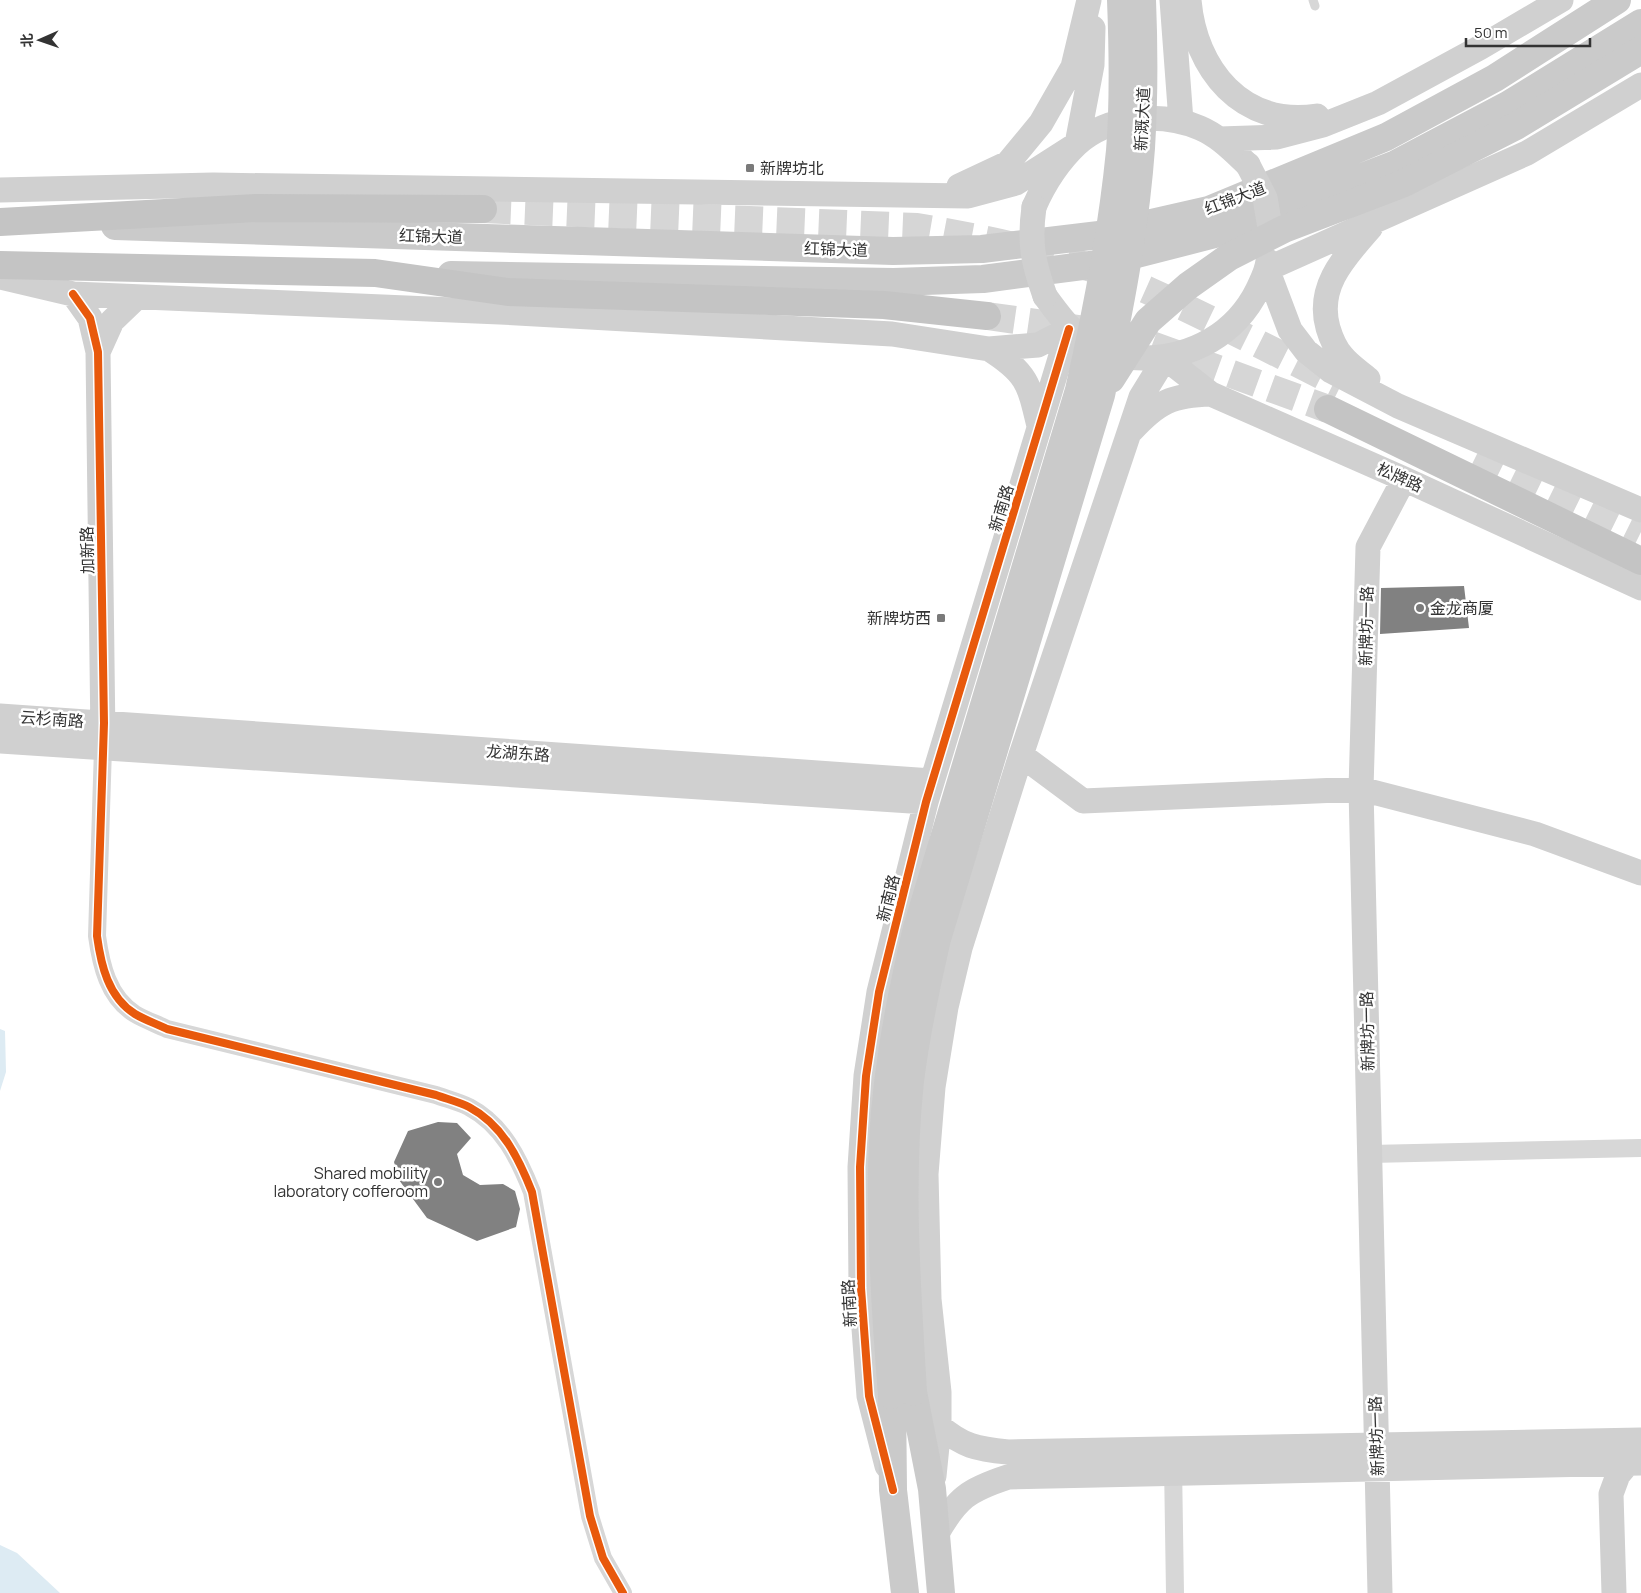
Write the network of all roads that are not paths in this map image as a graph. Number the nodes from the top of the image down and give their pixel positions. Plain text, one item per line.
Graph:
1 (1091, 0) edge
2 (1121, 0) edge
3 (1142, 0) edge
4 (1172, 0) edge
5 (1183, 0) edge
6 (1189, 0) edge
7 (1561, 0) edge
8 (1616, 0) edge
9 (1641, 23) edge
10 (1641, 50) edge
11 (1176, 54) junction
12 (1641, 85) edge
13 (1378, 103) junction
14 (1181, 121) junction
15 (1220, 139) junction
16 (1077, 144) junction
17 (0, 190) edge
18 (908, 196) junction
19 (483, 209) tunnel mouth
20 (0, 222) edge
21 (1375, 222) junction
22 (1121, 236) junction
23 (0, 265) edge
24 (1267, 269) junction
25 (375, 273) junction
26 (0, 277) edge
27 (74, 294) junction
28 (137, 297) junction
29 (988, 316) tunnel mouth
30 (1069, 329) junction
31 (989, 349) junction
32 (98, 352) junction
33 (1166, 358) junction
34 (1211, 394) junction
35 (1101, 395) junction
36 (1398, 406) junction
37 (1328, 409) tunnel mouth
38 (1040, 428) junction
39 (1128, 434) junction
40 (1404, 479) junction
41 (1641, 510) edge
42 (1641, 561) edge
43 (1641, 588) edge
44 (0, 716) edge
45 (104, 723) junction
46 (0, 741) edge
47 (103, 748) junction
48 (1021, 755) junction
49 (1362, 789) junction
50 (929, 792) junction
51 (1641, 873) edge
52 (1641, 1148) edge
53 (1370, 1154) junction
54 (1375, 1391) junction
55 (903, 1394) junction
56 (939, 1426) junction
57 (1641, 1440) edge
58 (1332, 1445) junction
59 (1172, 1447) junction
60 (1377, 1456) junction
61 (1635, 1463) edge
62 (1586, 1464) junction
63 (1332, 1470) junction
64 (1173, 1474) junction
65 (932, 1489) junction
66 (893, 1490) junction
67 (1611, 1494) junction
68 (1378, 1519) junction
69 (936, 1535) junction
70 (905, 1591) edge
71 (941, 1591) edge
72 (623, 1593) edge
73 (1175, 1593) edge
74 (1380, 1593) edge
75 (1614, 1593) edge

1 - 16 street
1 - 18 street
2 - 22 main road, 新溉大道, bridge
3 - 22 main road, 新溉大道, bridge
4 - 11 street
5 - 11 street
6 - 13 street
7 - 13 street
8 - 20 main road, 红锦大道
9 - 25 main road, 红锦大道
10 - 35 main road, bridge
11 - 14 street
12 - 21 street
13 - 15 street
14 - 15 street
14 - 16 street
15 - 24 street, bridge
16 - 18 street
16 - 30 street, bridge
17 - 18 street
19 - 20 highway, 红锦大道
21 - 24 street
21 - 36 street
22 - 35 main road, 新南路, bridge
22 - 55 main road, 新南路, bridge
23 - 25 highway, 红锦大道
24 - 33 street
24 - 36 street
25 - 29 highway, 红锦大道
26 - 27 street
27 - 28 street
27 - 32 street
28 - 31 street
28 - 32 street
30 - 31 street
30 - 33 street
30 - 38 street, 新南路
31 - 38 street
32 - 45 street, 加新路
33 - 34 street, 松牌路
33 - 39 street, 新南路
34 - 39 street
34 - 40 street, 松牌路
35 - 55 main road, 新南路, bridge
36 - 41 street
37 - 42 highway, 松牌路
38 - 50 street, 新南路
39 - 48 street, 新南路
40 - 43 street, 松牌路
40 - 49 street, 新牌坊一路
44 - 45 street, 云杉南路
45 - 47 street, 加新路
45 - 50 street, 龙湖东路
46 - 47 street, 云杉南路
47 - 50 street, 龙湖东路
47 - 72 street
48 - 49 street
48 - 56 street, 新南路
49 - 51 street
49 - 53 street, 新牌坊一路
50 - 66 street, 新南路
52 - 53 street
53 - 54 street, 新牌坊一路
54 - 58 street
54 - 60 street, 新牌坊一路
55 - 65 main road, 新南路
55 - 66 main road, 新南路
56 - 59 street
56 - 65 street, 新南路
57 - 60 street
58 - 59 street
58 - 60 street
59 - 64 street
60 - 62 street
60 - 63 street
60 - 68 street, 新牌坊一路
61 - 62 street
61 - 67 street
62 - 67 street
63 - 64 street
63 - 68 street
64 - 69 street
64 - 73 street
65 - 69 main road, 新南路
66 - 70 main road, 新南路
67 - 75 street
68 - 74 street, 新牌坊一路
69 - 71 main road, 新南路

